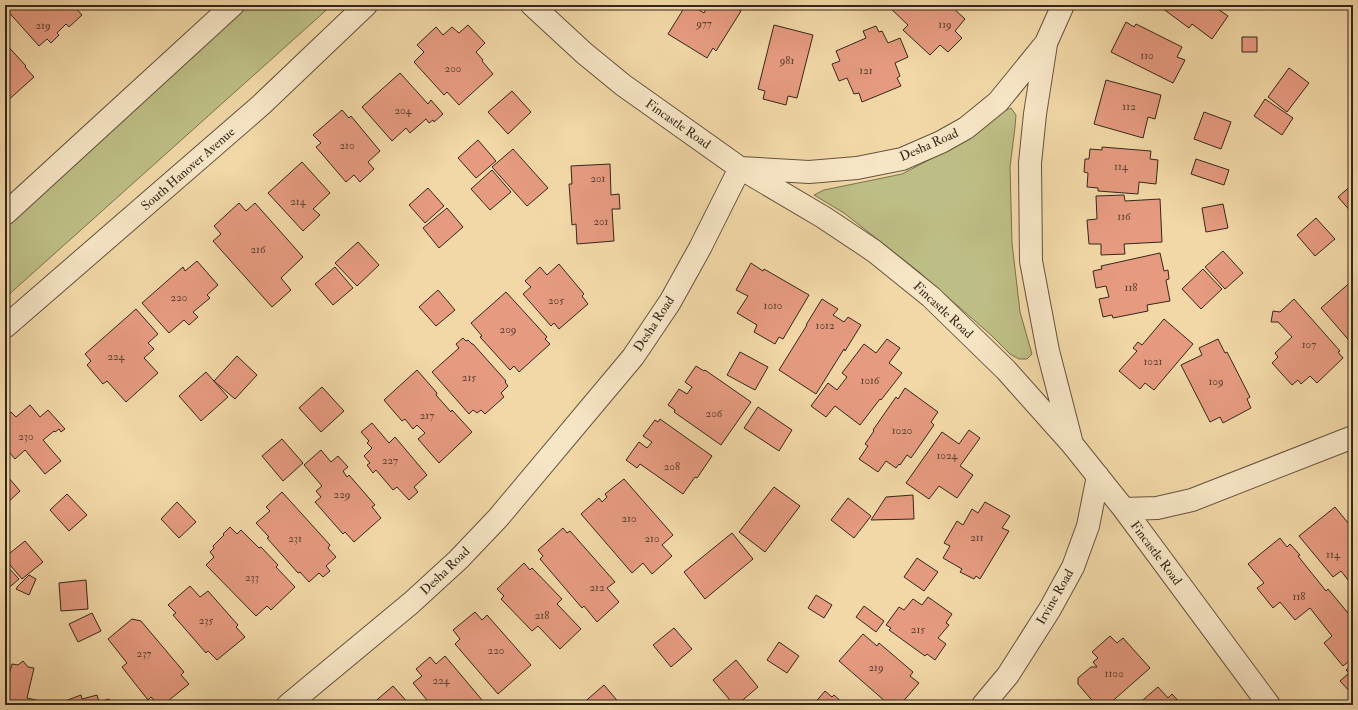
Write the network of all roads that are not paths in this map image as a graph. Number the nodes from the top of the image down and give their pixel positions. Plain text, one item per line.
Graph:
1 (233, 5) edge
2 (366, 5) edge
3 (532, 5) edge
4 (1063, 5) edge
5 (1046, 43) junction
6 (740, 168) junction
7 (5, 214) edge
8 (5, 328) edge
9 (1353, 437) edge
10 (1072, 444) junction
11 (1098, 476) junction
12 (1124, 509) junction
13 (288, 705) edge
14 (983, 705) edge
15 (1269, 705) edge

1 - 7 street
2 - 8 street, South Hanover Avenue
3 - 6 street, Fincastle Road
4 - 5 street, Desha Road
5 - 6 street, Desha Road
5 - 10 street, Desha Road
6 - 10 street, Fincastle Road
6 - 13 street, Desha Road
9 - 12 street
10 - 11 street, Fincastle Road
11 - 12 street, Fincastle Road
11 - 14 street, Irvine Road
12 - 15 street, Fincastle Road

